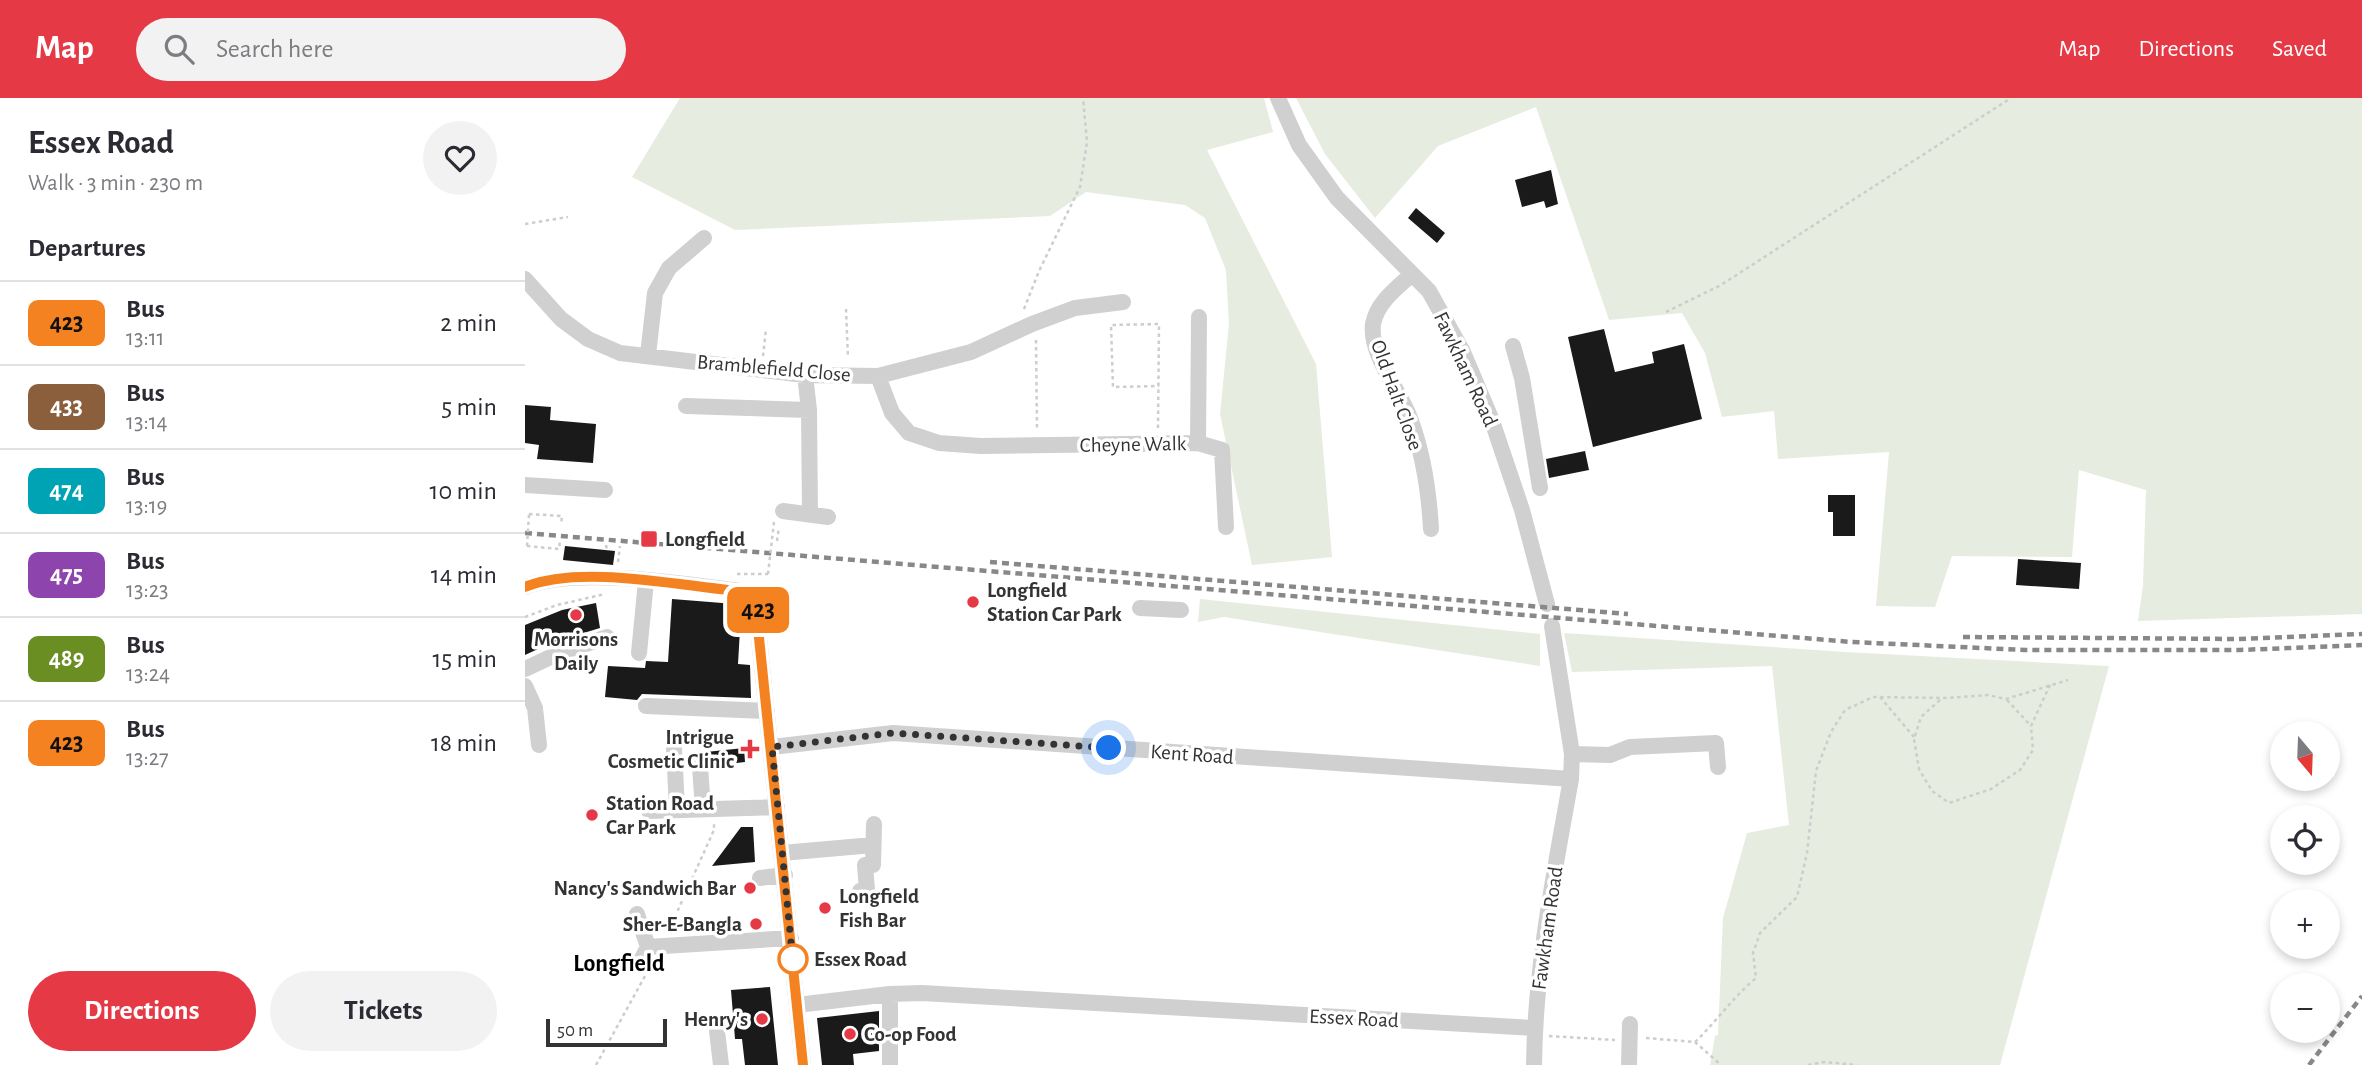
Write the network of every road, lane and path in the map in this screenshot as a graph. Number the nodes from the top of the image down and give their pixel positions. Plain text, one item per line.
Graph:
1 (1083, 98) edge
2 (1278, 98) edge
3 (2011, 98) edge
4 (568, 217) dead end
5 (525, 224) edge
6 (704, 238) dead end
7 (1412, 274) junction
8 (525, 279) edge
9 (1123, 302) dead end
10 (846, 309) dead end
11 (1666, 312) dead end
12 (1199, 317) dead end
13 (1026, 327) junction
14 (766, 329) dead end
15 (1513, 346) dead end
16 (648, 355) junction
17 (762, 370) junction
18 (805, 375) junction
19 (848, 376) junction
20 (879, 376) junction
21 (1159, 386) junction
22 (685, 406) dead end
23 (809, 410) junction
24 (1157, 443) junction
25 (1198, 443) junction
26 (1036, 445) junction
27 (525, 485) edge
28 (1540, 488) dead end
29 (605, 491) dead end
30 (810, 514) junction
31 (779, 516) joint
32 (828, 517) dead end
33 (561, 525) dead end
34 (1226, 527) dead end
35 (1431, 529) dead end
36 (560, 540) dead end
37 (606, 545) dead end
38 (620, 546) dead end
39 (607, 550) dead end
40 (618, 562) dead end
41 (743, 572) dead end
42 (646, 581) junction
43 (525, 587) edge
44 (610, 590) dead end
45 (1547, 604) dead end
46 (1140, 608) dead end
47 (1181, 610) dead end
48 (525, 617) edge
49 (1552, 626) dead end
50 (607, 637) dead end
51 (639, 653) dead end
52 (525, 669) edge
53 (2068, 680) dead end
54 (2050, 685) junction
55 (525, 686) edge
56 (1880, 698) junction
57 (1941, 698) junction
58 (2006, 699) junction
59 (646, 706) dead end
60 (767, 711) junction
61 (2031, 726) junction
62 (1914, 737) junction
63 (539, 745) dead end
64 (674, 747) dead end
65 (772, 747) junction
66 (1571, 754) junction
67 (700, 767) dead end
68 (1718, 767) dead end
69 (1571, 779) junction
70 (777, 807) junction
71 (649, 811) dead end
72 (689, 813) junction
73 (874, 824) dead end
74 (873, 845) junction
75 (782, 853) junction
76 (785, 876) junction
77 (760, 878) dead end
78 (860, 891) dead end
79 (637, 914) dead end
80 (791, 938) junction
81 (890, 994) junction
82 (797, 1005) junction
83 (717, 1031) dead end
84 (1534, 1032) junction
85 (1629, 1034) junction
86 (1695, 1042) junction
87 (721, 1065) edge
88 (803, 1065) edge
89 (890, 1065) edge
90 (1534, 1065) edge
91 (1629, 1065) edge
92 (1721, 1065) edge
93 (1808, 1065) edge
94 (1857, 1065) edge

1 - 13 path
2 - 7 street, Fawkham Road
3 - 11 path
4 - 5 path
6 - 16 street
7 - 35 street, Old Halt Close
7 - 45 street, Fawkham Road
8 - 16 street, Bramblefield Close
9 - 13 street, Bramblefield Close
10 - 19 path
12 - 25 street
13 - 20 street, Bramblefield Close
13 - 26 path
14 - 17 path
15 - 28 street
16 - 17 street, Bramblefield Close
17 - 18 street, Bramblefield Close
18 - 19 street, Bramblefield Close
18 - 23 street
19 - 20 street, Bramblefield Close
20 - 26 street, Cheyne Walk
21 - 21 path
21 - 24 path
22 - 23 street
23 - 30 street
24 - 25 street, Cheyne Walk
24 - 26 street, Cheyne Walk
25 - 34 street
27 - 29 street
30 - 31 street
30 - 32 street
31 - 41 path, bridge
33 - 36 path, bridge
37 - 39 path
38 - 40 path
42 - 43 street
42 - 51 street
42 - 60 street
44 - 48 path
46 - 47 street
49 - 66 street, Fawkham Road
50 - 52 street
53 - 54 path
54 - 58 path
54 - 61 path
55 - 63 street
56 - 57 path
56 - 62 path
56 - 86 path
57 - 58 path
57 - 62 path
58 - 61 path
59 - 60 street
60 - 65 street
61 - 62 path
64 - 72 street
65 - 69 street, Kent Road
65 - 70 street
66 - 68 street
66 - 69 street, Fawkham Road
67 - 72 street
69 - 84 street, Fawkham Road
70 - 72 street
70 - 75 street
71 - 72 street
73 - 74 street
74 - 75 street
74 - 78 street
75 - 76 street
76 - 77 street
76 - 80 street
79 - 80 street
80 - 82 street
81 - 82 street, Essex Road
81 - 84 street, Essex Road
81 - 89 street
82 - 88 street
83 - 87 street
84 - 85 path
84 - 90 street, Fawkham Road
85 - 86 path
85 - 91 street
86 - 92 path
93 - 94 path

